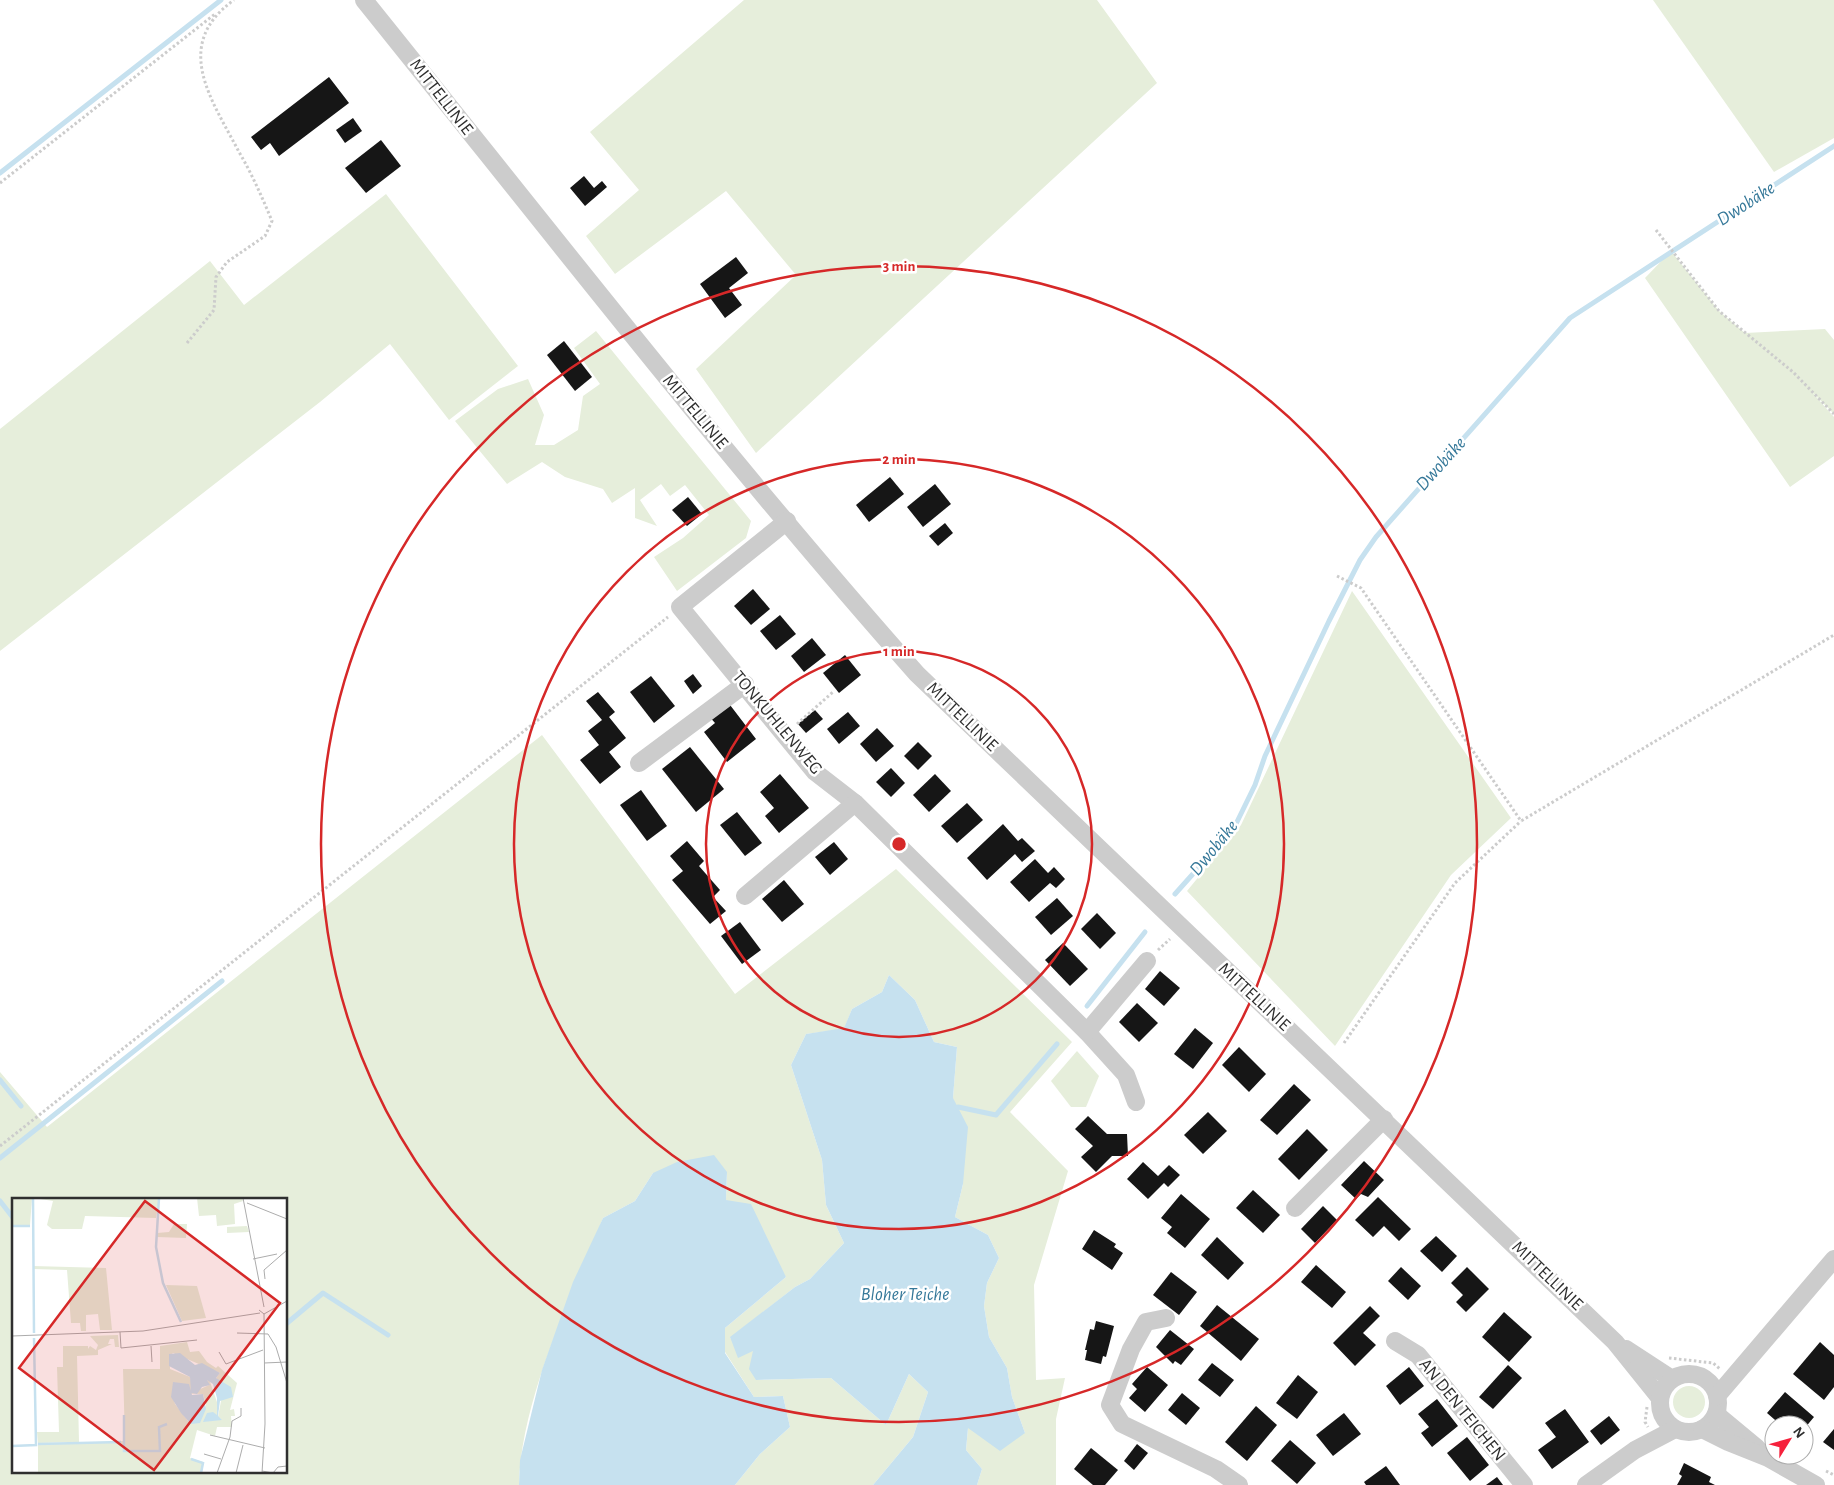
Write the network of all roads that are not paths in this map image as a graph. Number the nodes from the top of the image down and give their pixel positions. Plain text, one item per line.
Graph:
1 (364, 0) edge
2 (787, 521) junction
3 (744, 684) junction
4 (639, 763) dead end
5 (855, 803) junction
6 (744, 896) dead end
7 (1147, 961) dead end
8 (1087, 1032) junction
9 (1136, 1102) dead end
10 (1384, 1119) junction
11 (1295, 1208) dead end
12 (1834, 1259) edge
13 (1166, 1318) dead end
14 (1395, 1341) dead end
15 (1615, 1342) junction
16 (1751, 1360) junction
17 (1716, 1377) junction
18 (1672, 1379) junction
19 (1717, 1405) junction
20 (1661, 1406) junction
21 (1675, 1429) junction
22 (1702, 1429) junction
23 (1636, 1450) junction
24 (1764, 1454) edge
25 (1764, 1456) edge
26 (1780, 1465) edge
27 (1239, 1485) edge
28 (1524, 1485) edge
29 (1586, 1485) edge
30 (1816, 1485) edge

1 - 2 street, MITTELLINIE
2 - 3 street, TONKUHLENWEG
2 - 10 street, MITTELLINIE
3 - 4 street
3 - 5 street, TONKUHLENWEG
5 - 6 street
5 - 8 street, TONKUHLENWEG
7 - 8 street
8 - 9 street, TONKUHLENWEG
10 - 11 street
10 - 15 street, MITTELLINIE
12 - 16 street
13 - 27 street
14 - 28 street, AN DEN TEICHEN
15 - 18 street, MITTELLINIE
15 - 20 street, MITTELLINIE
16 - 17 street
16 - 19 street
17 - 18 street
17 - 19 street
18 - 20 street
19 - 22 street
19 - 24 street
20 - 21 street
20 - 23 street
21 - 22 street
21 - 23 street
22 - 25 street
23 - 29 street
26 - 30 street

